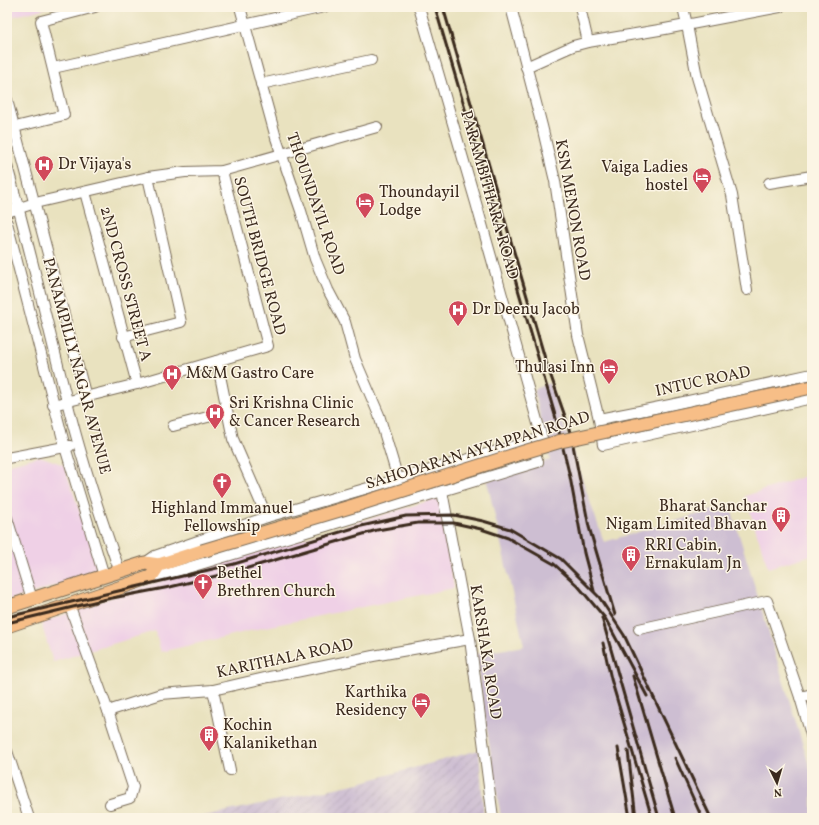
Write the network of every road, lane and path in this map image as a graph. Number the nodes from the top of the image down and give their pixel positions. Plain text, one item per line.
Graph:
1 (96, 7) edge
2 (240, 7) edge
3 (324, 7) edge
4 (419, 7) edge
5 (511, 7) edge
6 (580, 7) edge
7 (682, 7) edge
8 (780, 7) edge
9 (246, 25) junction
10 (688, 25) junction
11 (588, 42) junction
12 (370, 60) dead end
13 (526, 67) junction
14 (53, 68) junction
15 (261, 84) junction
16 (7, 100) edge
17 (377, 127) dead end
18 (11, 128) edge
19 (282, 154) junction
20 (7, 166) edge
21 (222, 171) junction
22 (812, 176) edge
23 (148, 177) junction
24 (769, 183) dead end
25 (85, 192) junction
26 (35, 203) junction
27 (19, 208) junction
28 (7, 212) edge
29 (7, 223) edge
30 (748, 290) dead end
31 (124, 337) junction
32 (217, 361) junction
33 (812, 374) edge
34 (137, 384) junction
35 (812, 387) edge
36 (86, 397) junction
37 (812, 398) edge
38 (67, 402) junction
39 (53, 405) junction
40 (227, 412) junction
41 (599, 419) junction
42 (174, 426) dead end
43 (530, 441) junction
44 (78, 444) junction
45 (64, 447) junction
46 (7, 458) edge
47 (398, 479) junction
48 (442, 491) junction
49 (267, 517) junction
50 (7, 518) edge
51 (145, 563) junction
52 (159, 565) junction
53 (120, 572) junction
54 (104, 576) junction
55 (151, 577) junction
56 (105, 592) junction
57 (32, 599) junction
58 (69, 604) junction
59 (7, 607) edge
60 (7, 626) edge
61 (639, 629) dead end
62 (470, 639) junction
63 (213, 690) junction
64 (812, 694) edge
65 (800, 697) junction
66 (108, 711) junction
67 (812, 738) edge
68 (7, 751) edge
69 (230, 770) dead end
70 (110, 804) dead end
71 (28, 818) edge
72 (493, 818) edge

1 - 14 street
2 - 9 street, THOUNDAYIL ROAD
3 - 9 street
4 - 43 street, PARAMBITHARA ROAD
5 - 13 street, KSN MENON ROAD
6 - 11 street
7 - 10 street
8 - 10 street
9 - 14 street
9 - 15 street, THOUNDAYIL ROAD
10 - 11 street
10 - 30 street
11 - 13 street
12 - 15 street
13 - 41 street, KSN MENON ROAD
14 - 18 street
15 - 19 street, THOUNDAYIL ROAD
16 - 18 street
17 - 19 street
18 - 26 street
19 - 21 street
19 - 47 street, THOUNDAYIL ROAD
20 - 27 street, PANAMPILLY NAGAR AVENUE
21 - 23 street
21 - 32 street, SOUTH BRIDGE ROAD
22 - 24 street
23 - 25 street
23 - 31 street
25 - 26 street
25 - 31 street, 2ND CROSS STREET A
26 - 27 street
26 - 36 street
27 - 28 street
27 - 38 street, PANAMPILLY NAGAR AVENUE
29 - 39 street, PANAMPILLY NAGAR AVENUE
31 - 34 street, 2ND CROSS STREET A
32 - 34 street
32 - 40 street
33 - 41 street, INTUC ROAD
34 - 36 street
35 - 52 main road, SAHODARAN AYYAPPAN ROAD, bridge
36 - 38 street
37 - 41 street, KSN MENON ROAD
38 - 39 street
38 - 44 street, PANAMPILLY NAGAR AVENUE
39 - 45 street, PANAMPILLY NAGAR AVENUE
40 - 42 street
40 - 49 street
43 - 47 street
43 - 48 street
44 - 45 street
44 - 53 street, PANAMPILLY NAGAR AVENUE
45 - 46 street
45 - 54 street, PANAMPILLY NAGAR AVENUE
47 - 49 street
48 - 55 street
48 - 62 street, KARSHAKA ROAD
49 - 51 street
50 - 57 street
51 - 52 main road, SAHODARAN AYYAPPAN ROAD
51 - 53 main road, SAHODARAN AYYAPPAN ROAD
52 - 55 main road
53 - 54 main road, SAHODARAN AYYAPPAN ROAD
53 - 56 main road
54 - 57 main road, SAHODARAN AYYAPPAN ROAD
55 - 56 main road
56 - 58 main road
57 - 59 main road, SAHODARAN AYYAPPAN ROAD
58 - 60 main road
58 - 66 street
61 - 65 street
62 - 63 street, KARITHALA ROAD
62 - 72 street, KARSHAKA ROAD
63 - 66 street, KARITHALA ROAD
63 - 69 street
64 - 65 street
65 - 67 street
66 - 70 street
68 - 71 street

